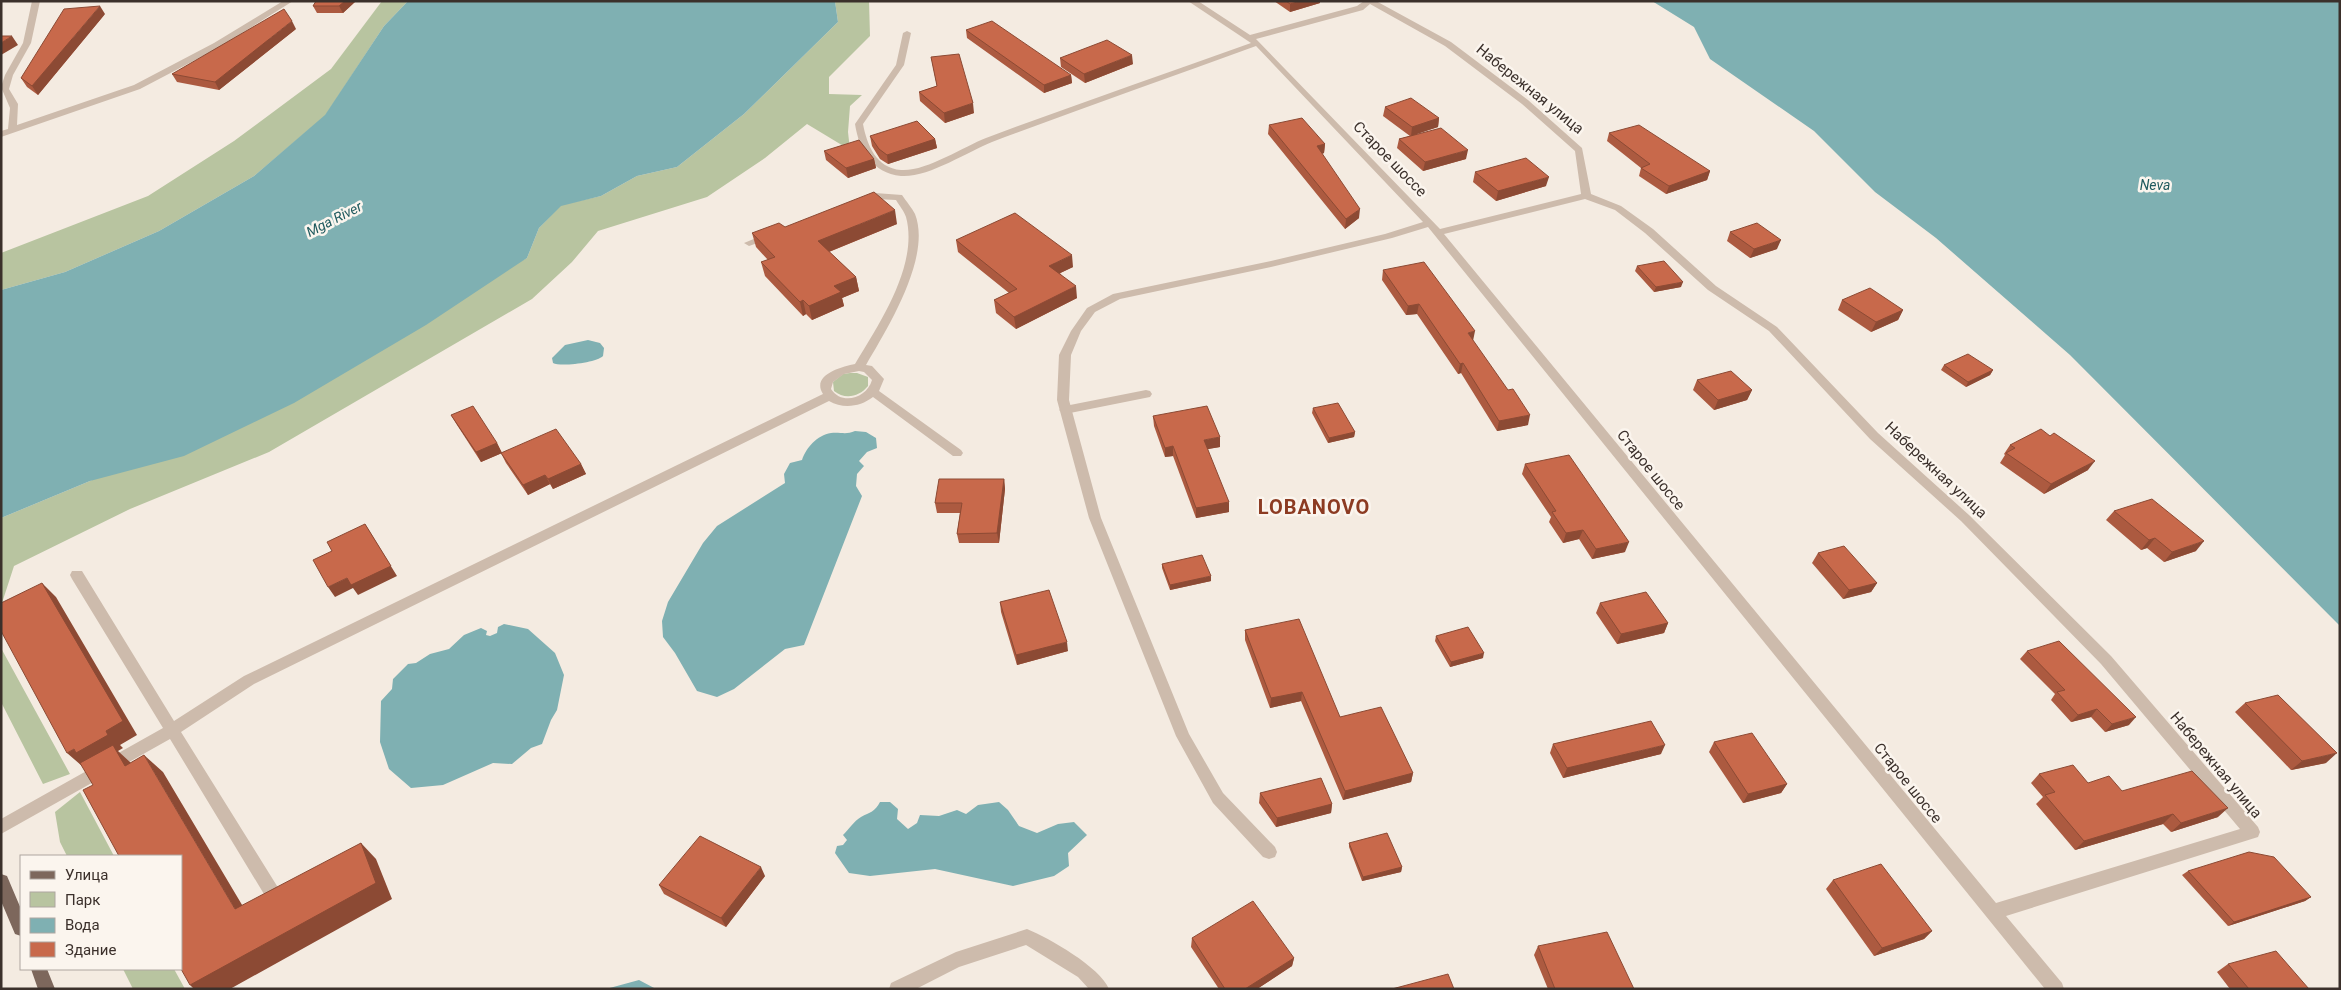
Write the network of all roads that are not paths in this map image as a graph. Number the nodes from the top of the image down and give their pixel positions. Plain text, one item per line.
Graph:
1 (36, 1) edge
2 (289, 1) edge
3 (1192, 1) edge
4 (1370, 1) edge
5 (906, 33) dead end
6 (1253, 41) junction
7 (12, 130) junction
8 (1, 134) edge
9 (1586, 196) junction
10 (854, 204) edge
11 (1433, 228) junction
12 (782, 231) edge
13 (749, 243) dead end
14 (859, 367) junction
15 (873, 392) junction
16 (1146, 394) dead end
17 (829, 396) junction
18 (1065, 410) junction
19 (957, 453) dead end
20 (77, 575) dead end
21 (172, 730) junction
22 (1, 827) edge
23 (1268, 852) dead end
24 (1, 881) edge
25 (276, 899) edge
26 (1993, 912) junction
27 (20, 926) edge
28 (38, 970) edge
29 (47, 989) edge
30 (897, 989) edge
31 (1101, 989) edge
32 (2056, 989) edge

1 - 7 street
2 - 7 street
3 - 6 street, Старое шоссе
4 - 6 street
4 - 9 street, Набережная улица
5 - 6 street
6 - 11 street, Старое шоссе
7 - 8 street
9 - 11 street
9 - 26 street, Набережная улица
10 - 14 street
11 - 18 street
11 - 26 street, Старое шоссе
12 - 13 street
14 - 15 street
14 - 17 street
15 - 17 street
15 - 19 street
16 - 18 street
17 - 21 street
18 - 23 street
20 - 21 street
21 - 22 street
21 - 25 street
24 - 27 main road
26 - 32 street, Старое шоссе
28 - 29 main road
30 - 31 street

